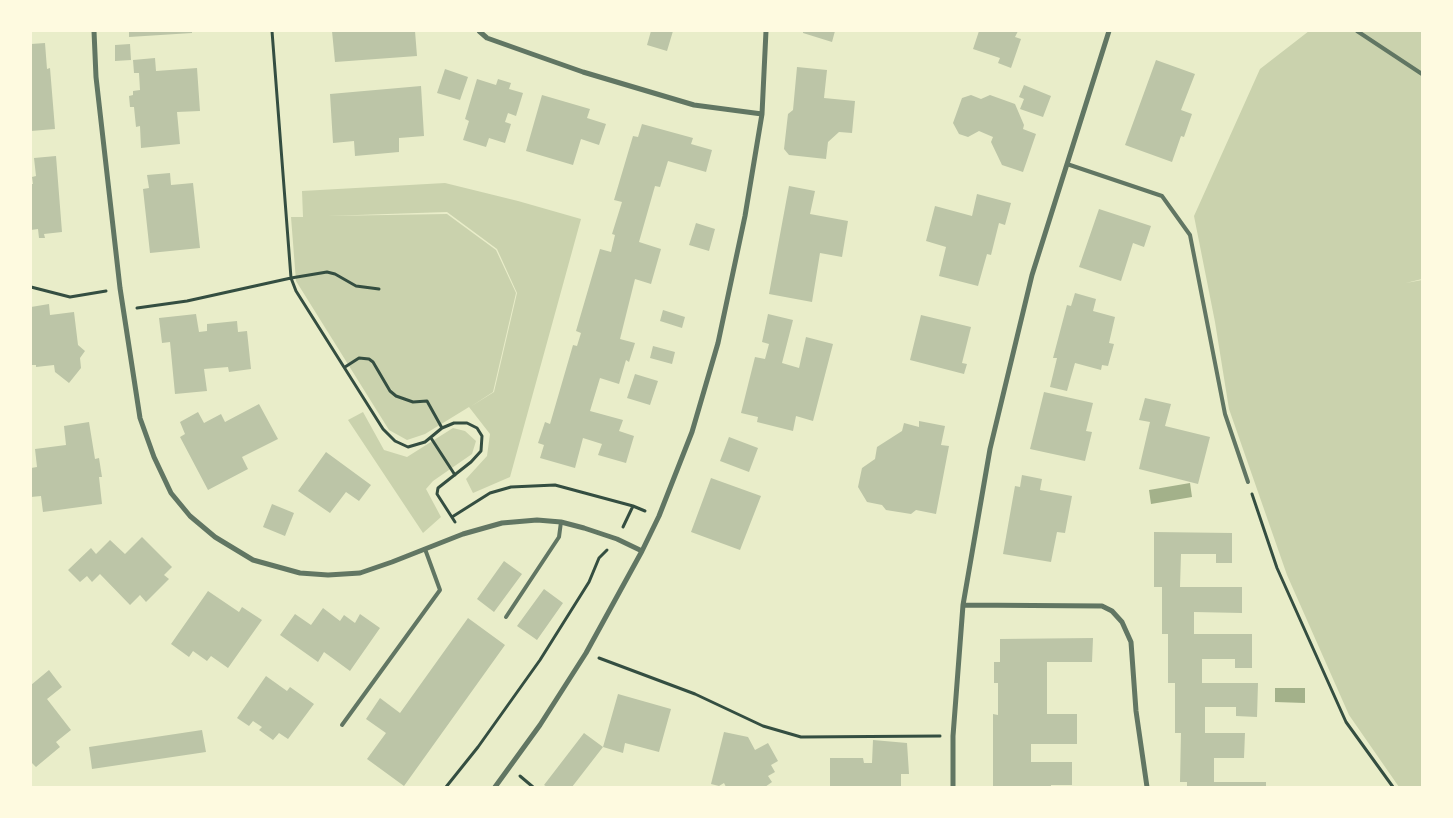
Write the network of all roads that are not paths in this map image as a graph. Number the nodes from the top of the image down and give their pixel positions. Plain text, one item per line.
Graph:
1 (94, 31) edge
2 (479, 31) edge
3 (766, 31) edge
4 (1109, 31) edge
5 (1357, 31) edge
6 (1422, 74) edge
7 (762, 114) junction
8 (1067, 164) junction
9 (1248, 482) road end
10 (561, 522) junction
11 (425, 549) junction
12 (642, 551) junction
13 (963, 605) junction
14 (506, 617) dead end
15 (342, 725) dead end
16 (495, 787) edge
17 (953, 787) edge
18 (1147, 787) edge

1 - 11 street
2 - 7 street
3 - 7 street
4 - 8 street
5 - 6 lane
7 - 12 street
8 - 9 lane
8 - 13 street
10 - 11 street
10 - 12 street
10 - 14 lane
11 - 15 lane
12 - 16 street
13 - 17 street
13 - 18 street

